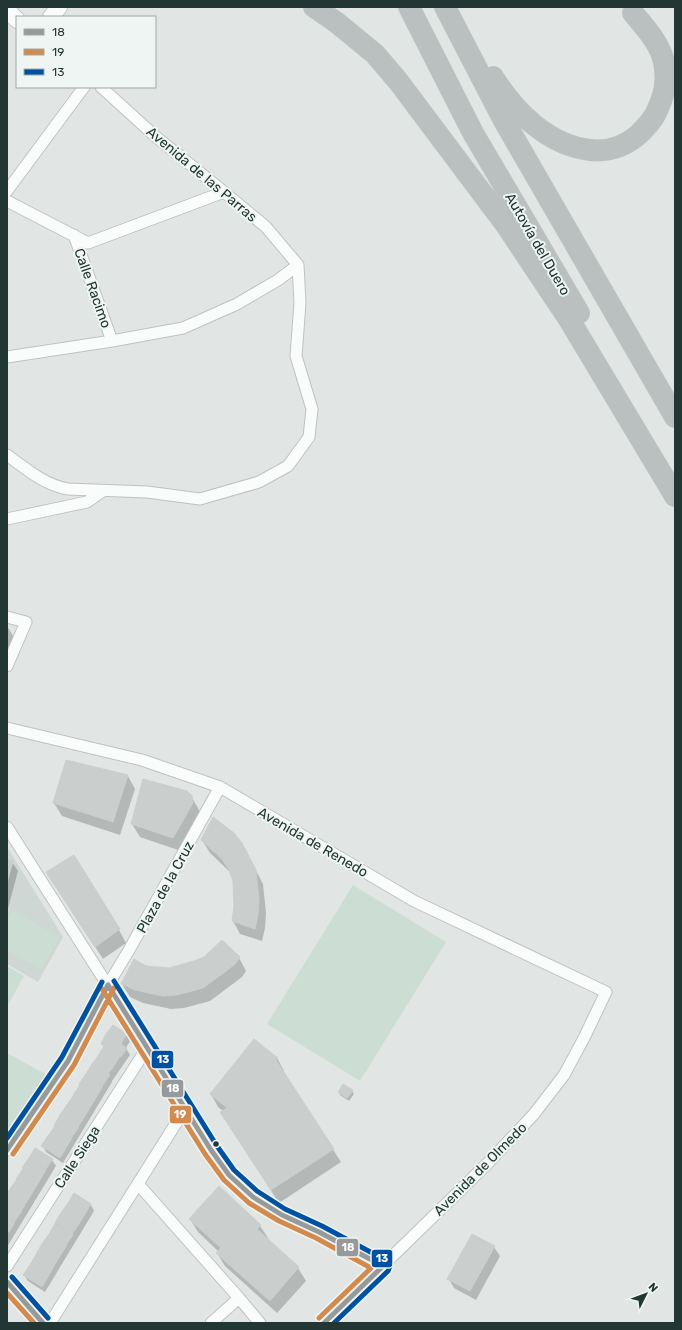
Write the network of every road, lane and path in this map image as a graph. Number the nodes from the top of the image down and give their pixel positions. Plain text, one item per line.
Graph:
1 (314, 7) edge
2 (409, 7) edge
3 (445, 7) edge
4 (456, 7) edge
5 (7, 10) edge
6 (629, 10) edge
7 (16, 19) edge
8 (675, 50) edge
9 (83, 88) edge
10 (103, 88) edge
11 (7, 191) edge
12 (224, 192) junction
13 (7, 201) edge
14 (74, 235) junction
15 (298, 265) junction
16 (112, 341) junction
17 (7, 357) edge
18 (675, 417) edge
19 (7, 455) edge
20 (675, 476) edge
21 (103, 490) junction
22 (675, 496) edge
23 (7, 519) edge
24 (7, 617) edge
25 (7, 666) edge
26 (7, 728) edge
27 (220, 787) junction
28 (7, 827) edge
29 (108, 985) junction
30 (606, 992) joint
31 (147, 1048) junction
32 (185, 1109) junction
33 (7, 1150) edge
34 (138, 1184) junction
35 (7, 1266) edge
36 (383, 1266) junction
37 (7, 1282) edge
38 (240, 1298) junction
39 (43, 1323) edge
40 (50, 1323) edge
41 (211, 1323) edge
42 (260, 1323) edge
43 (324, 1323) edge

1 - 22 highway
2 - 20 highway, Autovía del Duero
3 - 18 highway
4 - 6 highway
5 - 7 street
6 - 8 highway
9 - 11 street
10 - 12 street, Avenida de las Parras
12 - 14 street
12 - 15 street, Avenida de las Parras
13 - 14 street
14 - 16 street, Calle Racimo
15 - 16 street
15 - 21 street
16 - 17 street
19 - 21 street
21 - 23 street
24 - 25 street
26 - 27 street, Avenida de Renedo
27 - 29 street, Plaza de la Cruz
27 - 30 street, Avenida de Renedo
28 - 29 street
29 - 31 street
29 - 33 street, Plaza de la Cruz
30 - 36 street, Avenida de Olmedo
31 - 32 street
31 - 35 street, Calle Siega
32 - 34 street
32 - 36 street
34 - 38 street
34 - 40 street
36 - 43 street, Avenida de Olmedo
37 - 39 street
38 - 41 street
38 - 42 street

